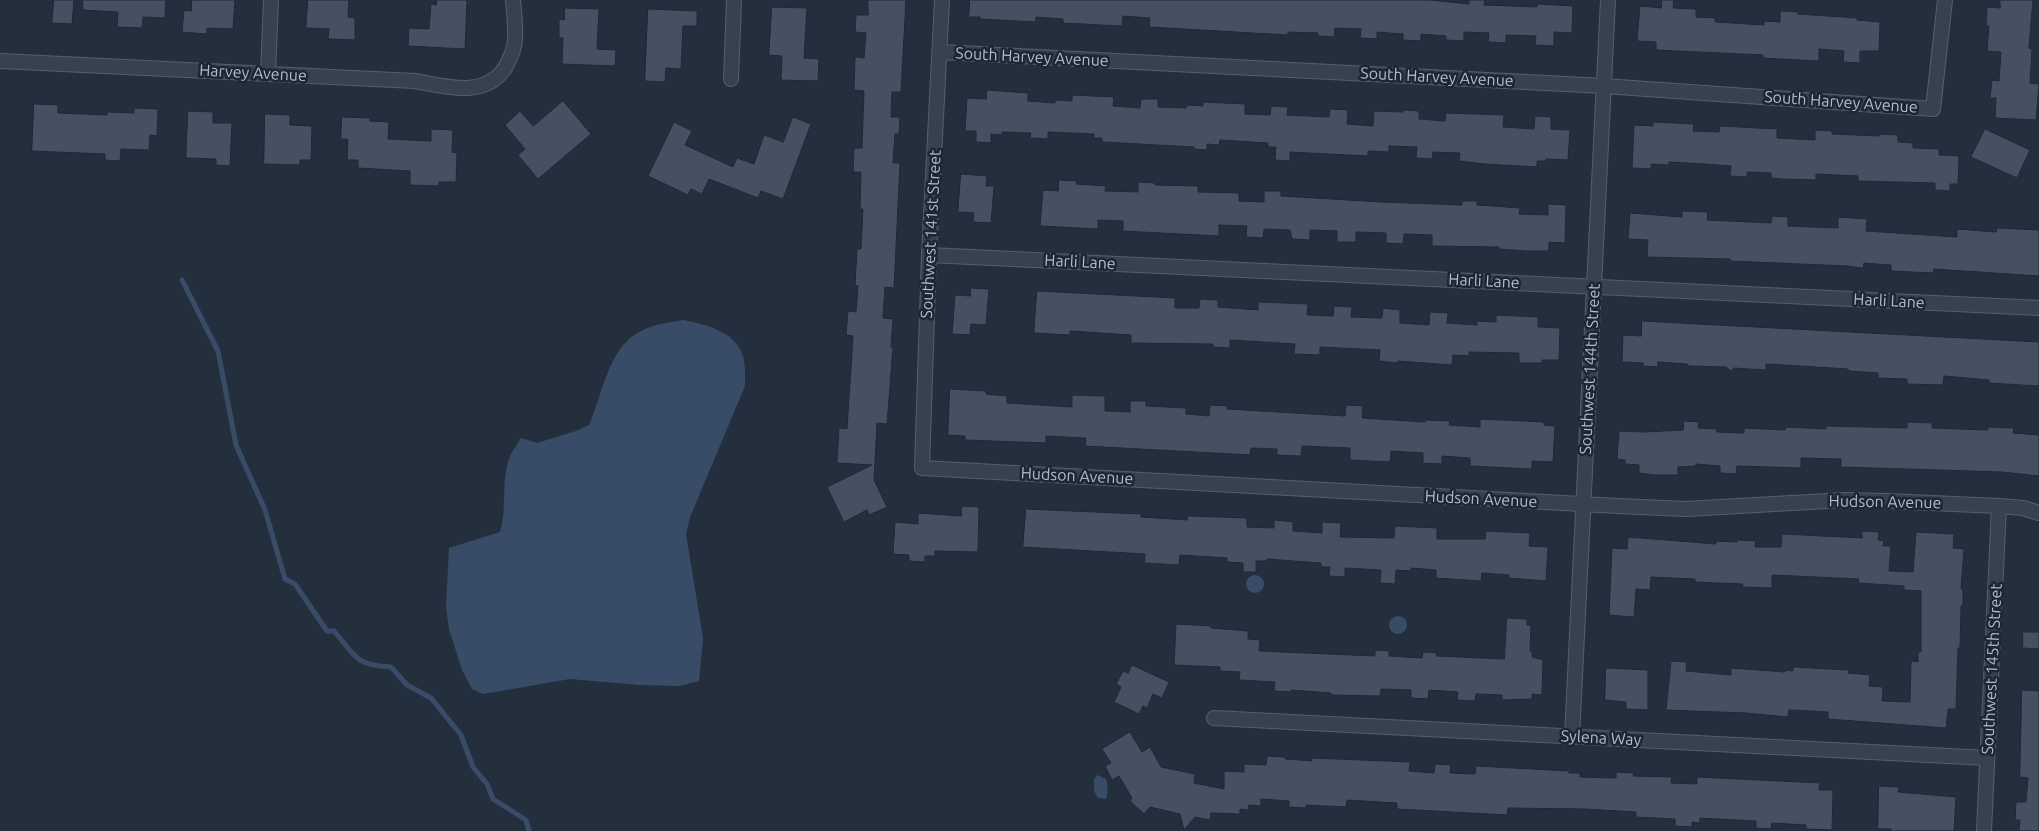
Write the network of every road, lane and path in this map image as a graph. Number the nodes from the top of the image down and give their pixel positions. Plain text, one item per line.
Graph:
1 (272, 0) edge
2 (513, 0) edge
3 (734, 0) edge
4 (942, 0) edge
5 (1608, 0) edge
6 (1945, 0) edge
7 (940, 52) junction
8 (0, 61) edge
9 (268, 74) junction
10 (731, 79) dead end
11 (1604, 86) junction
12 (929, 255) junction
13 (1594, 286) junction
14 (2039, 308) edge
15 (922, 468) joint
16 (1583, 504) junction
17 (1999, 506) junction
18 (2039, 513) edge
19 (1214, 718) dead end
20 (1572, 737) junction
21 (1987, 758) junction
22 (1984, 831) edge

1 - 9 street
2 - 9 street, Harvey Avenue
3 - 10 street
4 - 7 street, Southwest 141st Street
5 - 11 street, Southwest 144th Street
6 - 11 street, South Harvey Avenue
7 - 11 street, South Harvey Avenue
7 - 12 street, Southwest 141st Street
8 - 9 street, Harvey Avenue
11 - 13 street, Southwest 144th Street
12 - 13 street, Harli Lane
12 - 15 street, Southwest 141st Street
13 - 14 street, Harli Lane
13 - 16 street, Southwest 144th Street
15 - 16 street, Hudson Avenue
16 - 17 street, Hudson Avenue
16 - 20 street, Southwest 144th Street
17 - 18 street, Hudson Avenue
17 - 21 street, Southwest 145th Street
19 - 20 street, Sylena Way
20 - 21 street, Sylena Way
21 - 22 street, Southwest 145th Street

